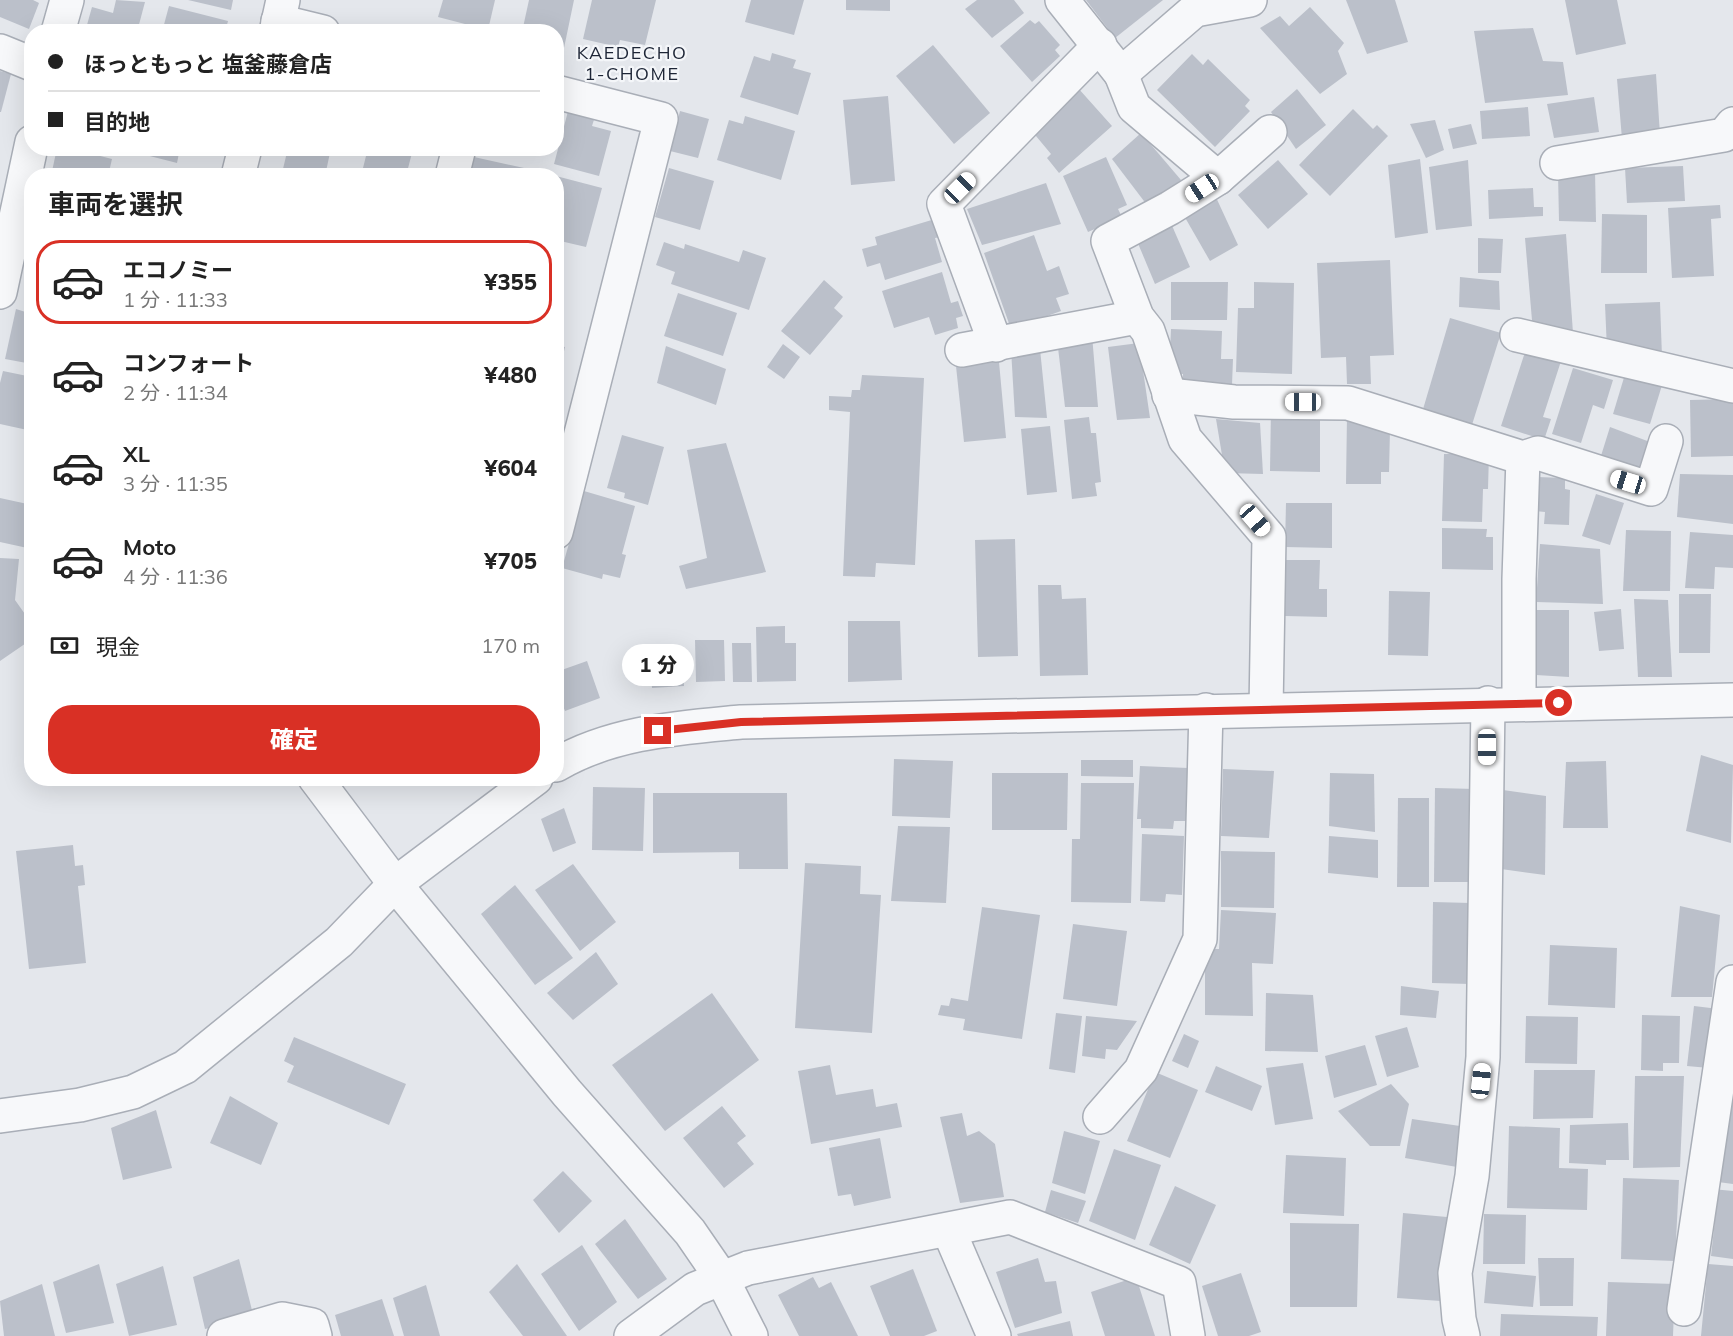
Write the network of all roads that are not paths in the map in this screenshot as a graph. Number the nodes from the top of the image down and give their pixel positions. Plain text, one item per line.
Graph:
1 (67, 0) edge
2 (1062, 0) edge
3 (1250, 0) edge
4 (279, 17) edge
5 (60, 24) edge
6 (299, 24) edge
7 (1100, 45) junction
8 (0, 51) edge
9 (24, 61) edge
10 (1121, 74) junction
11 (564, 94) edge
12 (1733, 124) edge
13 (1270, 132) dead end
14 (1557, 163) dead end
15 (1218, 177) junction
16 (24, 180) edge
17 (0, 292) edge
18 (1137, 317) junction
19 (1517, 335) dead end
20 (996, 345) junction
21 (962, 350) dead end
22 (1733, 386) edge
23 (1168, 395) junction
24 (1666, 441) dead end
25 (1523, 458) junction
26 (564, 501) edge
27 (1733, 700) edge
28 (1503, 703) junction
29 (1266, 709) junction
30 (1206, 710) junction
31 (564, 760) edge
32 (321, 786) edge
33 (525, 786) edge
34 (395, 884) junction
35 (1733, 982) edge
36 (0, 1116) edge
37 (1100, 1117) dead end
38 (949, 1231) junction
39 (721, 1277) junction
40 (1684, 1309) dead end
41 (224, 1336) edge
42 (315, 1336) edge
43 (631, 1336) edge
44 (751, 1336) edge
45 (994, 1336) edge
46 (1188, 1336) edge
47 (1463, 1336) edge

1 - 5 street
2 - 7 street
3 - 10 street
4 - 6 street
7 - 10 street
7 - 20 street
8 - 9 street
10 - 15 street
11 - 26 street
12 - 14 street
13 - 15 street
15 - 18 street
16 - 17 street
18 - 20 street
18 - 23 street
19 - 22 street
20 - 21 street
23 - 25 street
23 - 29 street
24 - 25 street
25 - 28 street
27 - 28 street
28 - 29 street
28 - 47 street
29 - 30 street
30 - 31 street
30 - 37 street
32 - 34 street
33 - 34 street
34 - 36 street
34 - 39 street
35 - 40 street
38 - 39 street
38 - 45 street
38 - 46 street
39 - 43 street
39 - 44 street
41 - 42 street

